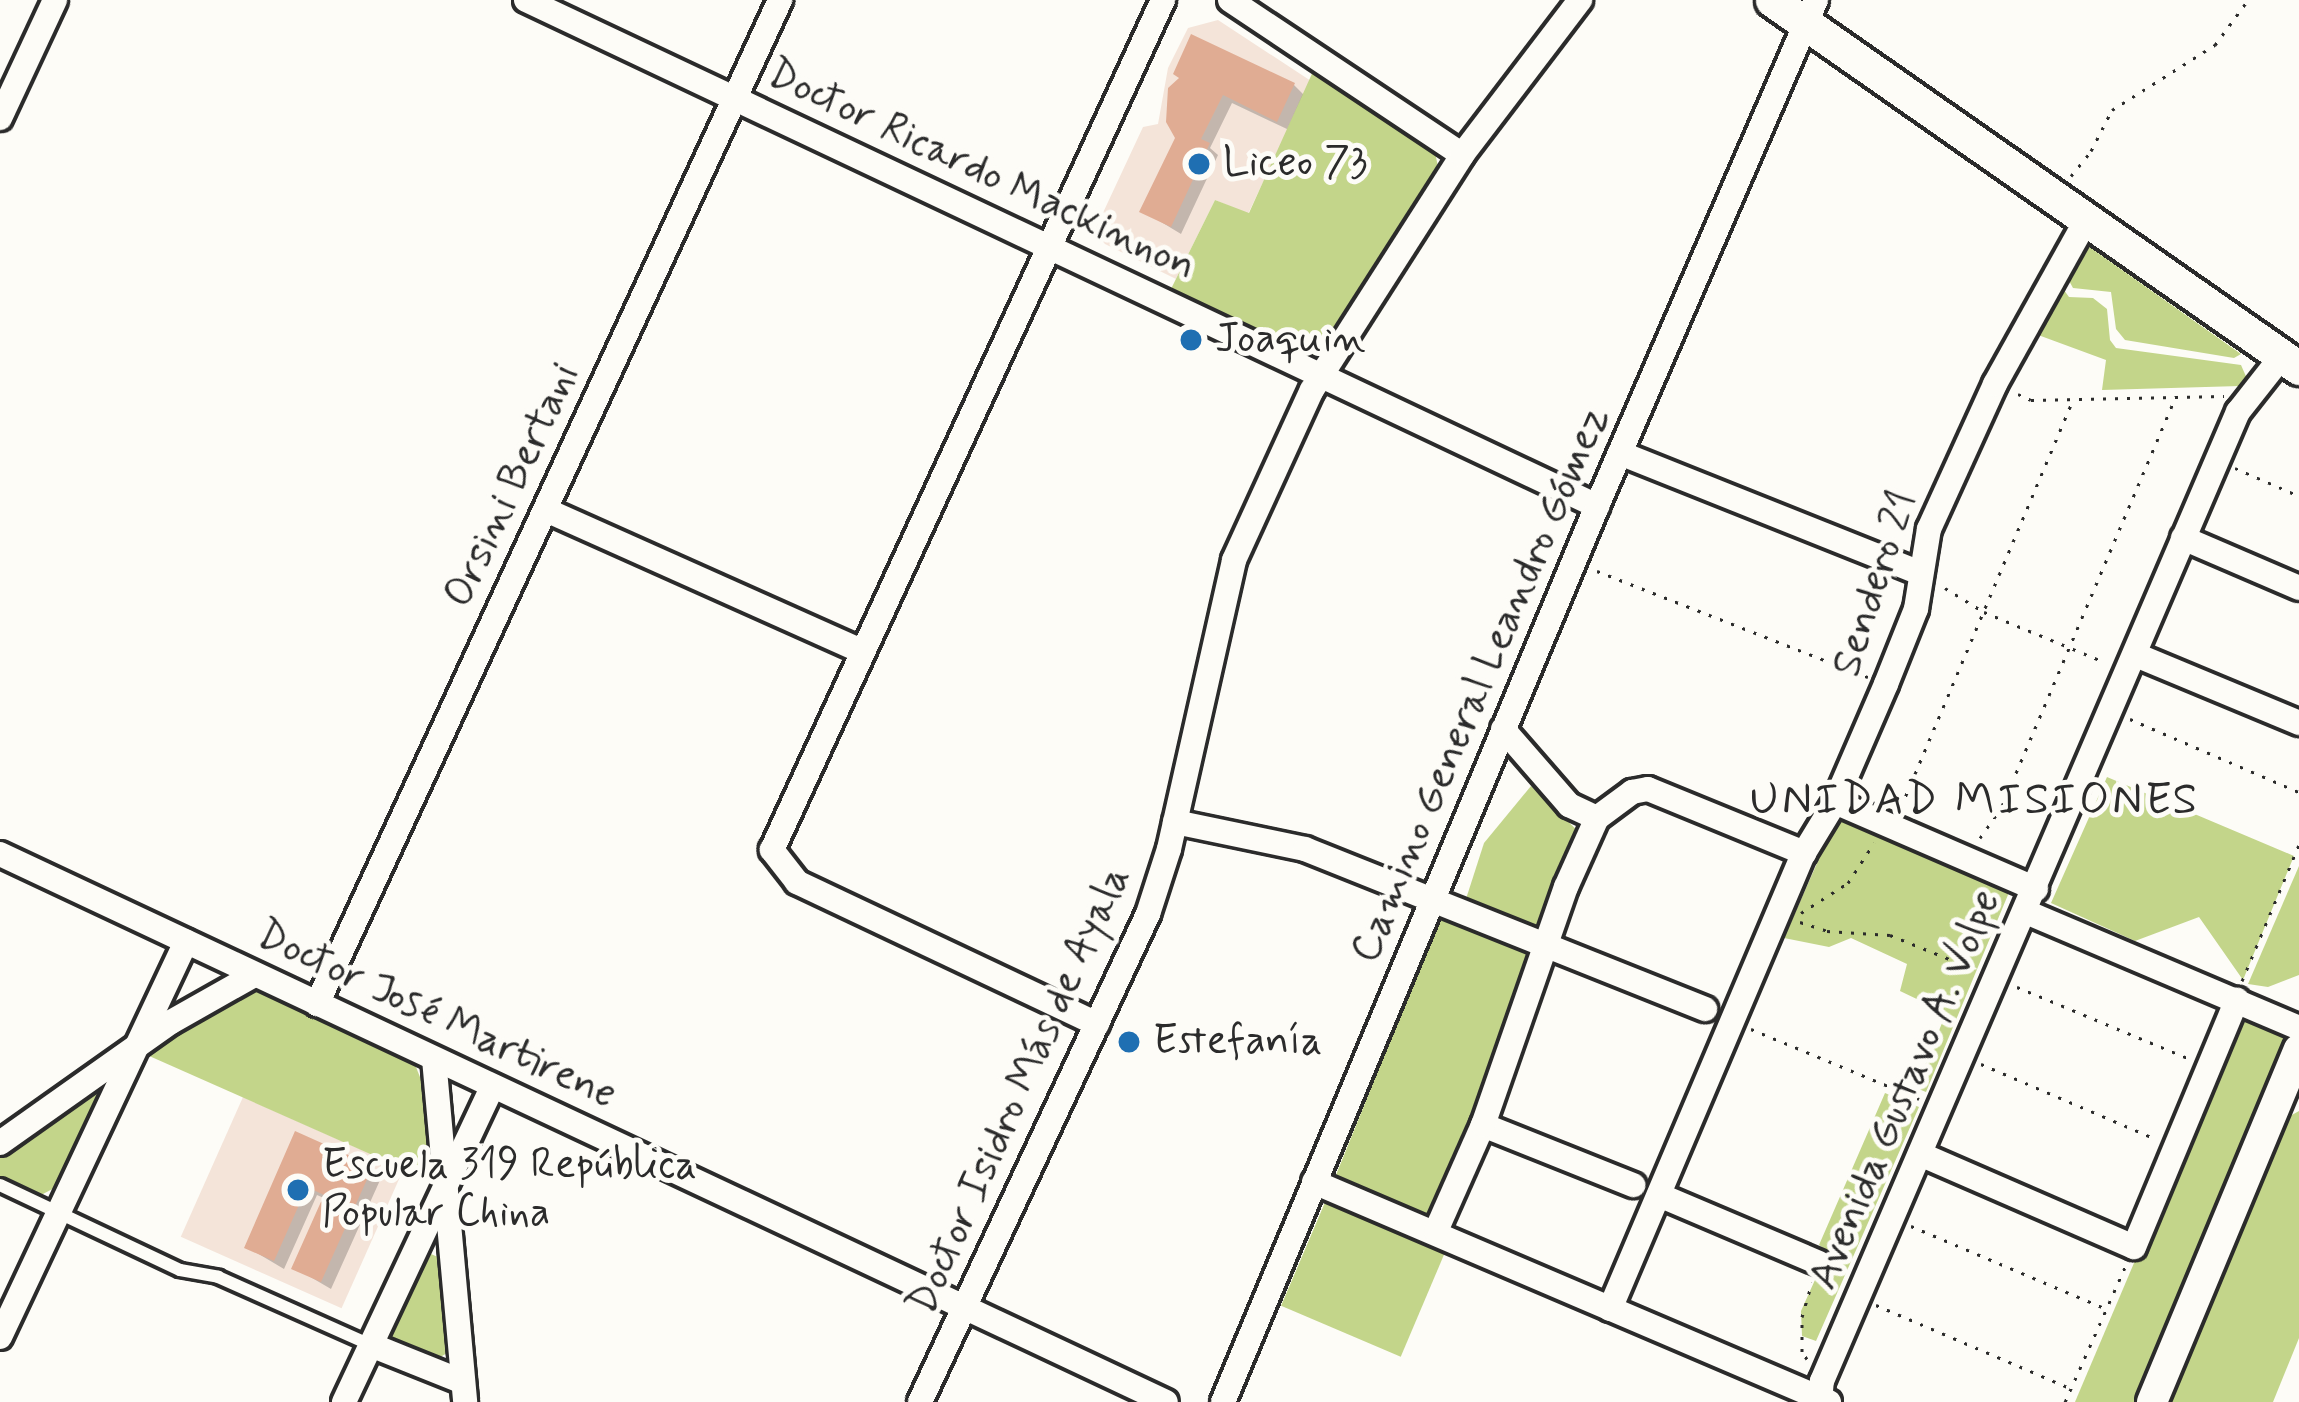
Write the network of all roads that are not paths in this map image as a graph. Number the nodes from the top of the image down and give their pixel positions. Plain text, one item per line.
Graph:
1 (55, 0) edge
2 (526, 0) edge
3 (780, 0) edge
4 (1163, 0) edge
5 (1230, 0) edge
6 (1580, 0) edge
7 (1772, 0) edge
8 (1810, 12) edge
9 (734, 98) junction
10 (0, 118) edge
11 (1462, 155) junction
12 (2087, 219) junction
13 (1051, 245) junction
14 (2290, 362) edge
15 (1318, 375) junction
16 (1620, 453) junction
17 (1597, 506) junction
18 (546, 510) junction
19 (2183, 538) junction
20 (1918, 572) junction
21 (2299, 588) edge
22 (860, 650) junction
23 (2132, 664) junction
24 (2299, 724) edge
25 (1503, 729) junction
26 (1835, 802) junction
27 (1606, 810) junction
28 (1175, 821) junction
29 (1804, 853) junction
30 (0, 854) edge
31 (2031, 900) junction
32 (1432, 901) junction
33 (186, 942) junction
34 (1551, 944) junction
35 (254, 975) junction
36 (2236, 1000) junction
37 (316, 1004) junction
38 (1706, 1009) dead end
39 (1097, 1024) junction
40 (2299, 1028) edge
41 (2299, 1049) edge
42 (134, 1051) junction
43 (434, 1059) junction
44 (493, 1086) junction
45 (1483, 1125) junction
46 (0, 1143) edge
47 (1920, 1154) junction
48 (1314, 1182) junction
49 (0, 1185) edge
50 (1633, 1185) dead end
51 (446, 1190) junction
52 (1659, 1195) junction
53 (58, 1212) junction
54 (1436, 1231) junction
55 (1819, 1263) road end
56 (966, 1306) junction
57 (1610, 1309) junction
58 (0, 1336) edge
59 (371, 1345) junction
60 (464, 1392) edge
61 (1823, 1396) edge
62 (344, 1402) edge
63 (920, 1402) edge
64 (1166, 1402) edge
65 (1223, 1402) edge
66 (2152, 1402) edge

1 - 10 street
2 - 9 street, Doctor Ricardo Mackinnon
3 - 9 street, Orsini Bertani
4 - 13 street
5 - 11 street
6 - 11 street, Doctor Isidro Más de Ayala
7 - 8 main road
8 - 12 main road
8 - 16 street, Camino General Leandro Gómez
9 - 13 street, Doctor Ricardo Mackinnon
9 - 18 street, Orsini Bertani
11 - 15 street, Doctor Isidro Más de Ayala
12 - 14 main road
12 - 20 street, Sendero 21
13 - 15 street, Doctor Ricardo Mackinnon
13 - 22 street
14 - 19 street, Avenida Gustavo A. Volpe
15 - 17 street, Doctor Ricardo Mackinnon
15 - 28 street, Doctor Isidro Más de Ayala
16 - 17 street, Camino General Leandro Gómez
16 - 20 street
17 - 25 street, Camino General Leandro Gómez
18 - 22 street
18 - 37 street, Orsini Bertani
19 - 21 street
19 - 23 street, Avenida Gustavo A. Volpe
20 - 26 street, Sendero 21
22 - 39 street
23 - 24 street
23 - 31 street, Avenida Gustavo A. Volpe
25 - 27 street
25 - 32 street, Camino General Leandro Gómez
26 - 29 street, Sendero 21
26 - 31 street
27 - 29 street
27 - 34 street
28 - 32 street
28 - 39 street, Doctor Isidro Más de Ayala
29 - 52 street, Sendero 21
30 - 33 street, Doctor José Martirene
31 - 36 street
31 - 47 street, Avenida Gustavo A. Volpe
32 - 34 street
32 - 48 street, Camino General Leandro Gómez
33 - 35 street, Doctor José Martirene
33 - 42 street
34 - 38 street
34 - 45 street
35 - 37 street, Doctor José Martirene
35 - 42 street
36 - 40 street
36 - 47 street
37 - 43 street, Doctor José Martirene
39 - 56 street, Doctor Isidro Más de Ayala
41 - 66 street
42 - 46 street
42 - 53 street
43 - 44 street, Doctor José Martirene
43 - 51 street
44 - 51 street
44 - 56 street, Doctor José Martirene
45 - 50 street
45 - 54 street
47 - 61 street, Avenida Gustavo A. Volpe
48 - 54 street
48 - 65 street, Camino General Leandro Gómez
49 - 53 lane
51 - 59 street
51 - 60 street
52 - 55 street
52 - 57 street, Sendero 21
53 - 58 street
53 - 59 lane
54 - 57 street
56 - 63 street, Doctor Isidro Más de Ayala
56 - 64 street, Doctor José Martirene
57 - 61 street
59 - 60 street
59 - 62 street

